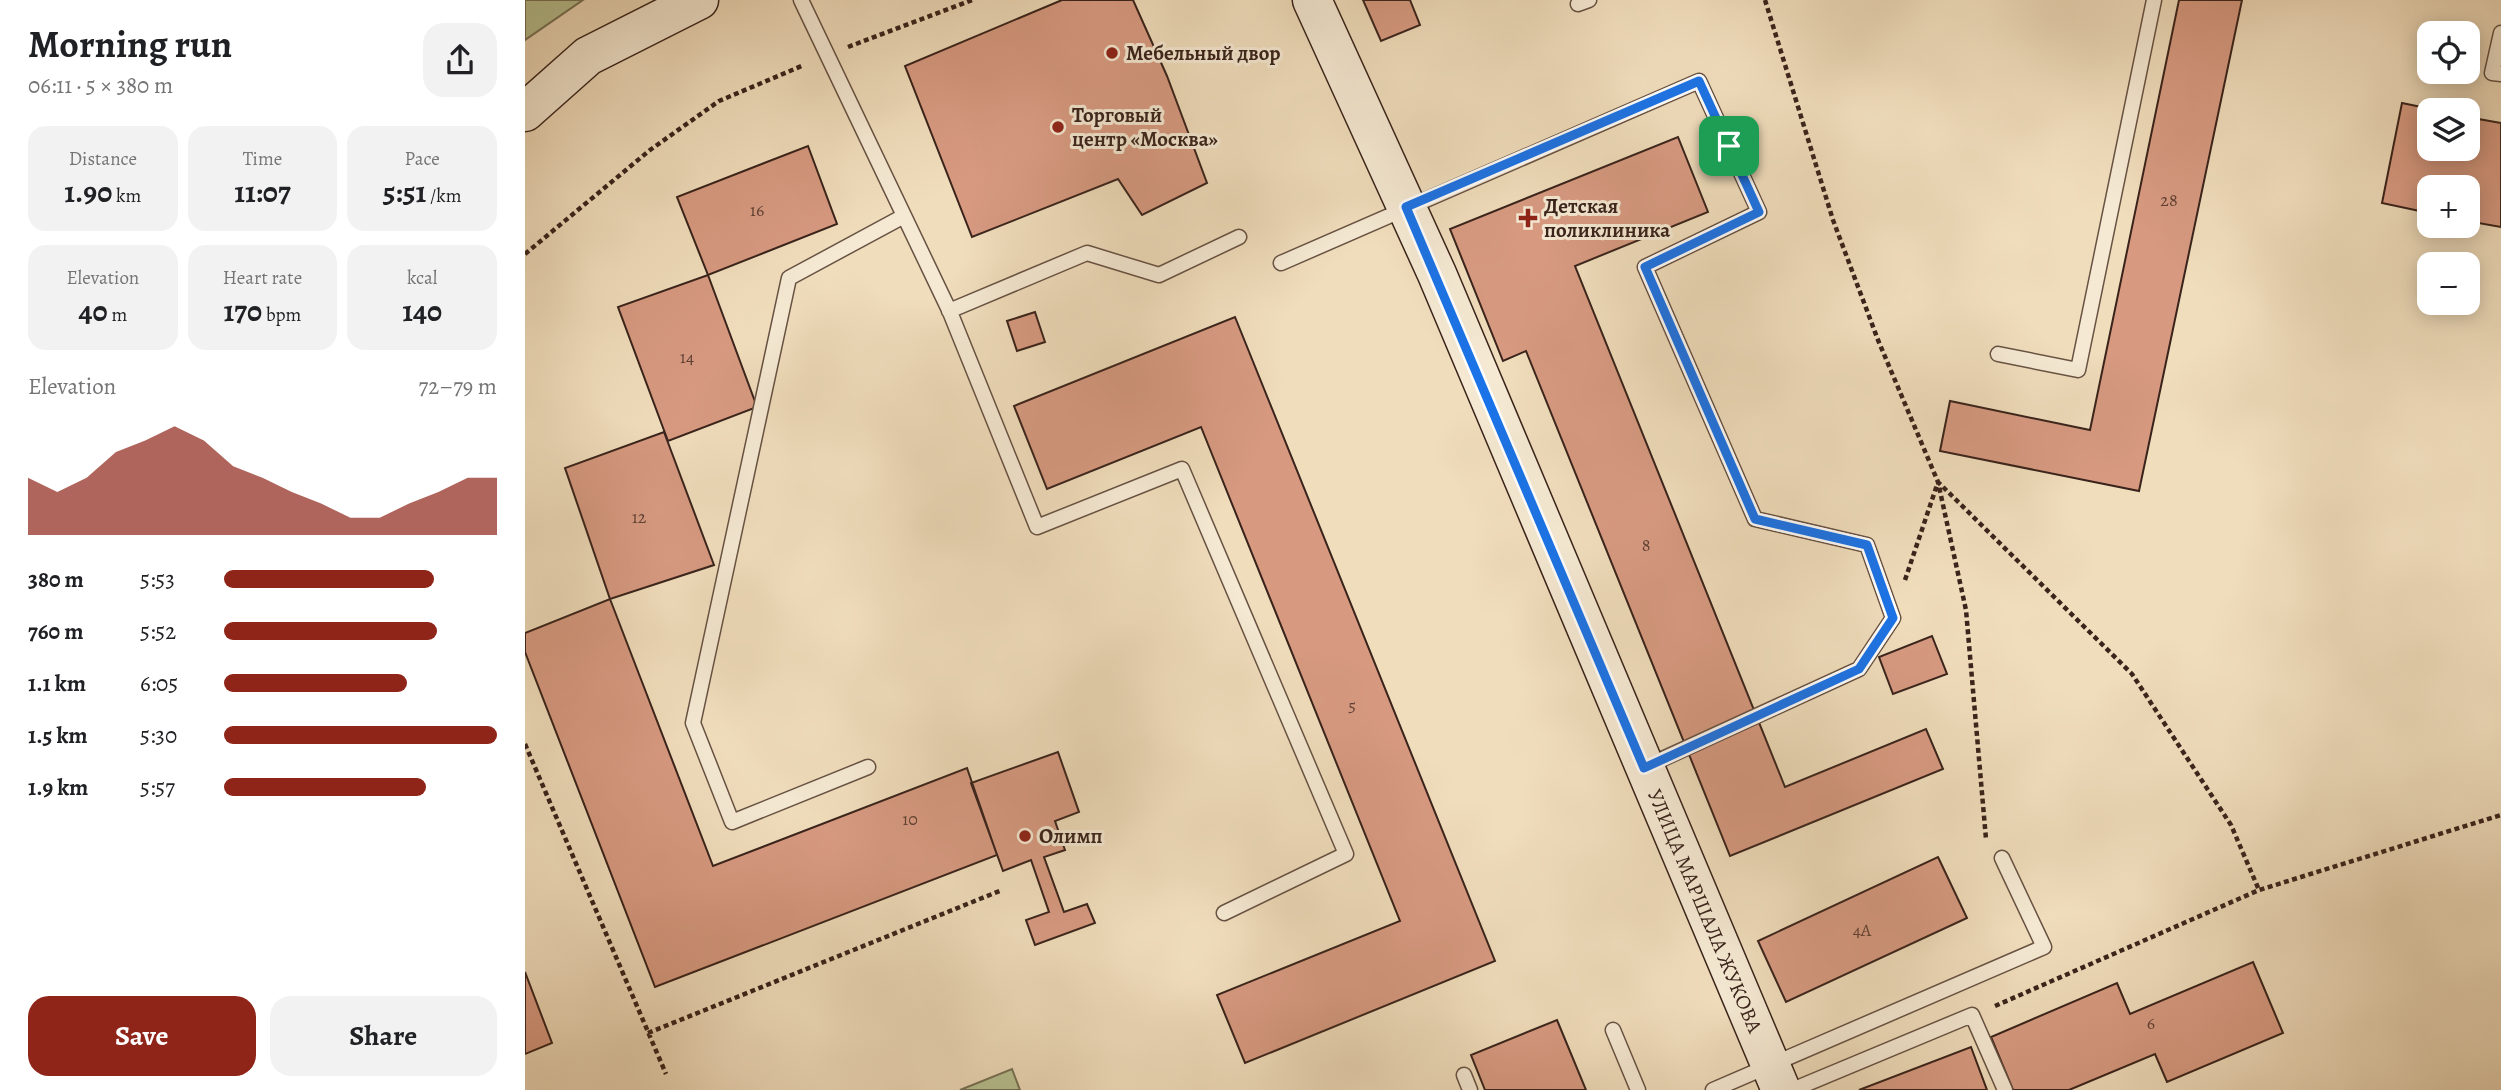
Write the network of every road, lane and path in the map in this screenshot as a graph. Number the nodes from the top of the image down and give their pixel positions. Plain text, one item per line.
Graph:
1 (699, 0) edge
2 (801, 0) edge
3 (972, 0) edge
4 (1312, 0) edge
5 (1765, 0) edge
6 (2154, 0) edge
7 (2501, 33) edge
8 (827, 55) junction
9 (2501, 74) edge
10 (525, 112) edge
11 (1406, 207) junction
12 (904, 216) junction
13 (1239, 237) dead end
14 (525, 254) edge
15 (1281, 263) dead end
16 (949, 311) junction
17 (1997, 354) dead end
18 (1938, 482) junction
19 (1893, 618) junction
20 (525, 744) edge
21 (868, 767) dead end
22 (1644, 768) junction
23 (2501, 816) edge
24 (2002, 858) joint
25 (1002, 890) dead end
26 (2259, 891) junction
27 (1224, 913) dead end
28 (1972, 1016) junction
29 (1613, 1030) dead end
30 (648, 1033) junction
31 (666, 1074) dead end
32 (1464, 1075) dead end
33 (1781, 1082) edge
34 (1470, 1090) edge
35 (1638, 1090) edge
36 (1713, 1090) edge
37 (2005, 1090) edge

1 - 10 street
2 - 8 lane
3 - 8 path
4 - 11 street, УЛИЦА МАРШАЛА ЖУКОВА
5 - 18 path
6 - 17 lane
7 - 9 lane
8 - 12 lane
8 - 14 path
11 - 15 lane
11 - 19 lane
11 - 22 street, УЛИЦА МАРШАЛА ЖУКОВА
12 - 16 lane
12 - 21 lane
13 - 16 lane
16 - 27 lane
18 - 19 path
18 - 24 path
18 - 26 path
19 - 22 lane
20 - 30 path
22 - 33 street, УЛИЦА МАРШАЛА ЖУКОВА
23 - 26 path
24 - 33 lane
25 - 30 path
26 - 28 path
28 - 33 lane
28 - 37 lane
29 - 35 lane
30 - 31 path
32 - 34 lane
33 - 36 lane

